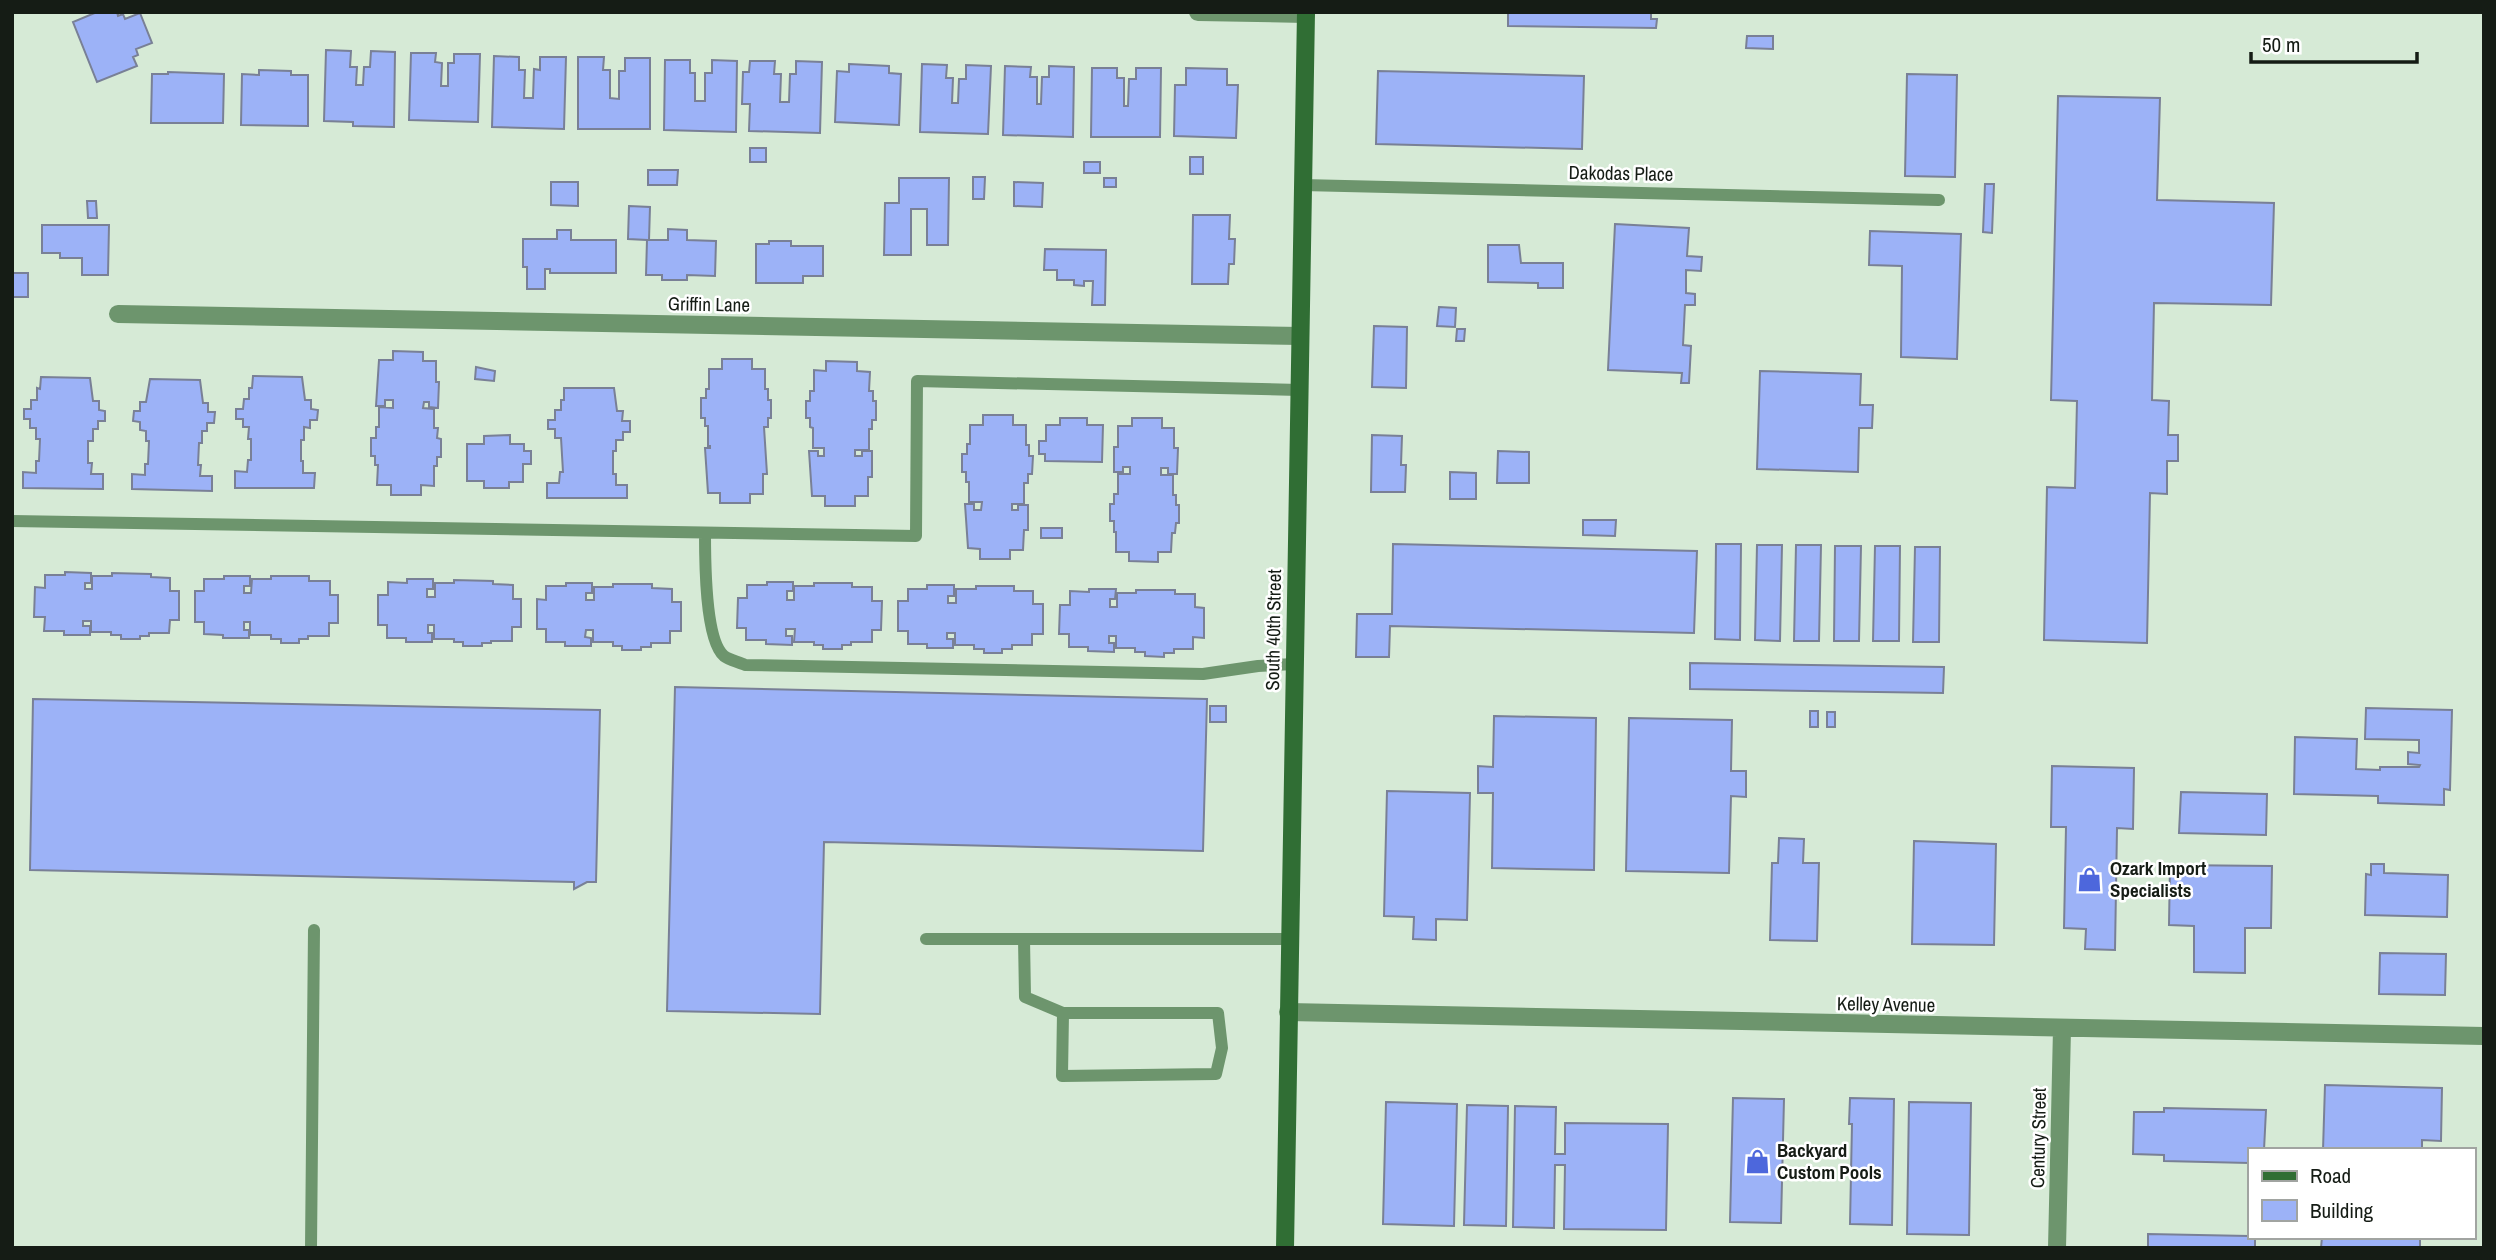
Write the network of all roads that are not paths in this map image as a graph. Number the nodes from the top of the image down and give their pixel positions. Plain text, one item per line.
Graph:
1 (1198, 12) edge
2 (1306, 13) edge
3 (1303, 185) junction
4 (1939, 200) dead end
5 (118, 314) dead end
6 (1300, 336) junction
7 (1298, 390) junction
8 (12, 521) edge
9 (705, 533) junction
10 (1294, 664) junction
11 (314, 930) dead end
12 (926, 939) dead end
13 (1024, 939) junction
14 (1289, 939) junction
15 (1288, 1012) junction
16 (1063, 1013) junction
17 (2062, 1029) junction
18 (2484, 1036) edge
19 (311, 1248) edge
20 (1285, 1248) edge
21 (2057, 1248) edge

1 - 2 street
2 - 3 street, South 40th Street
3 - 4 lane, Dakodas Place
3 - 6 street, South 40th Street
5 - 6 street, Griffin Lane
6 - 7 street, South 40th Street
7 - 9 lane
7 - 10 street, South 40th Street
8 - 9 lane
9 - 10 lane
10 - 14 street, South 40th Street
11 - 19 lane
12 - 13 lane
13 - 14 lane
13 - 16 lane
14 - 15 street, South 40th Street
15 - 17 street, Kelley Avenue
15 - 20 street, South 40th Street
16 - 16 lane
17 - 18 street, Kelley Avenue
17 - 21 street, Century Street

